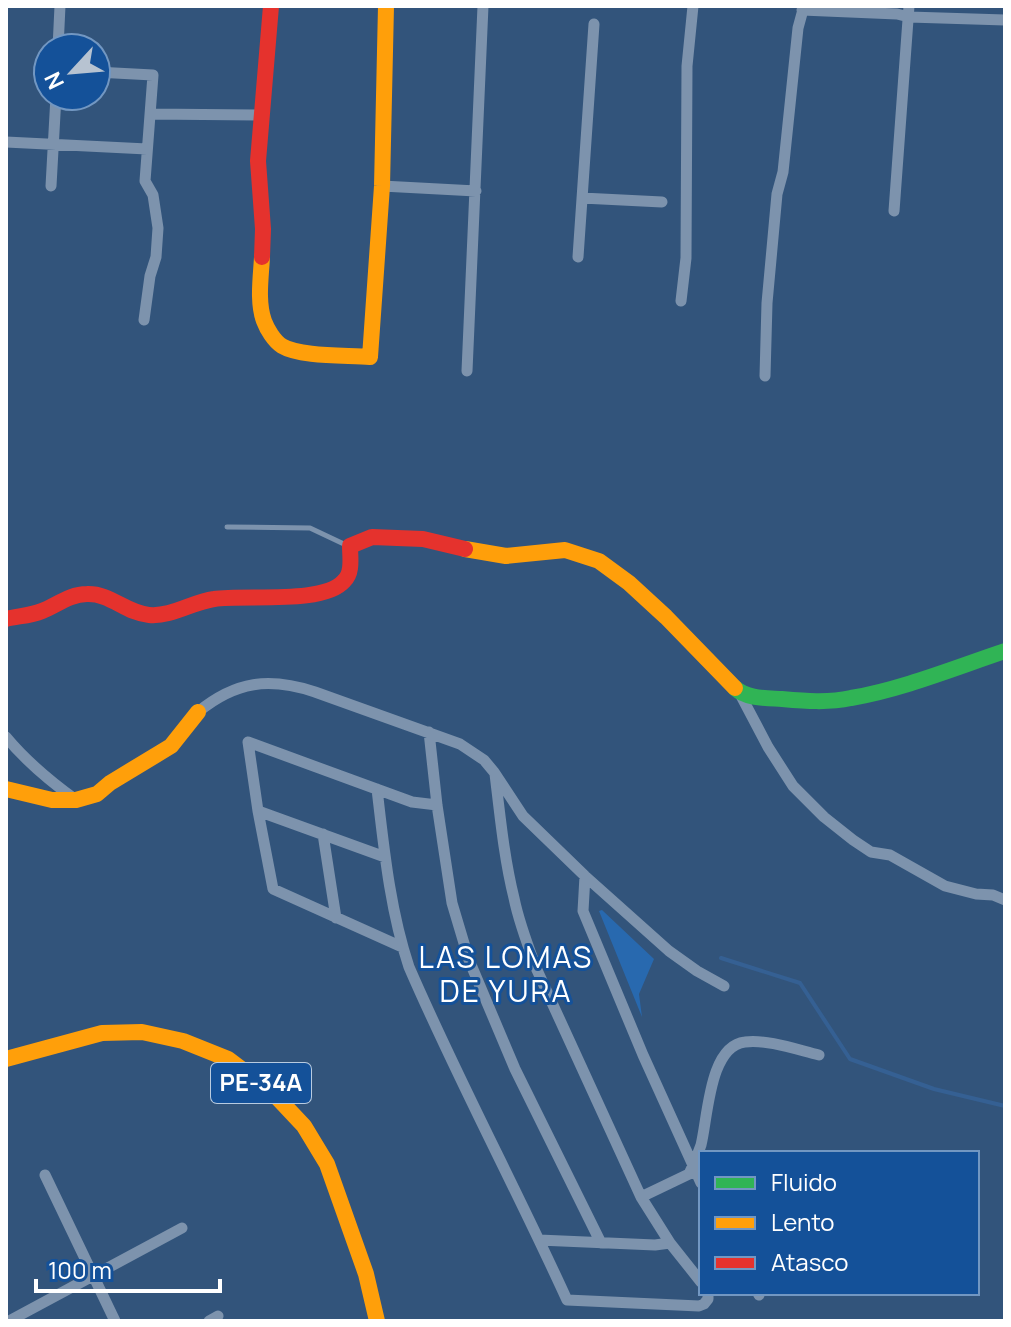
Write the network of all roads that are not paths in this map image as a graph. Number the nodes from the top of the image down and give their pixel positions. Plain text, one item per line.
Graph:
1 (60, 6) edge
2 (271, 6) edge
3 (386, 6) edge
4 (483, 6) edge
5 (693, 6) edge
6 (803, 8) edge
7 (909, 12) edge
8 (1005, 20) edge
9 (594, 24) dead end
10 (59, 32) edge
11 (112, 73) edge
12 (55, 112) edge
13 (150, 114) junction
14 (262, 115) junction
15 (6, 142) edge
16 (53, 144) junction
17 (147, 149) junction
18 (51, 186) dead end
19 (382, 186) junction
20 (476, 191) junction
21 (582, 198) junction
22 (662, 202) dead end
23 (894, 211) dead end
24 (578, 257) dead end
25 (681, 301) dead end
26 (144, 320) dead end
27 (467, 371) dead end
28 (765, 376) dead end
29 (227, 527) dead end
30 (350, 546) junction
31 (6, 619) edge
32 (1005, 651) edge
33 (739, 692) junction
34 (198, 712) joint
35 (429, 732) junction
36 (6, 737) edge
37 (494, 772) junction
38 (6, 789) edge
39 (377, 789) junction
40 (76, 800) junction
41 (437, 805) junction
42 (258, 811) junction
43 (323, 834) junction
44 (385, 857) junction
45 (585, 876) junction
46 (1005, 900) edge
47 (336, 918) junction
48 (402, 947) junction
49 (724, 986) dead end
50 (819, 1055) dead end
51 (6, 1059) edge
52 (692, 1164) junction
53 (45, 1175) dead end
54 (699, 1179) edge
55 (641, 1197) junction
56 (182, 1228) dead end
57 (539, 1240) junction
58 (601, 1243) junction
59 (670, 1243) junction
60 (93, 1276) junction
61 (699, 1278) edge
62 (708, 1295) edge
63 (9, 1321) edge
64 (115, 1321) edge
65 (377, 1321) edge

1 - 10 street
2 - 14 main road
3 - 19 main road
4 - 20 street
5 - 25 street
6 - 7 street
6 - 28 street
7 - 8 street
7 - 23 street
9 - 21 street
11 - 13 street
12 - 16 street
13 - 14 street
13 - 17 street
14 - 19 main road
15 - 16 street
16 - 17 street
16 - 18 street
17 - 26 street
19 - 20 street
20 - 27 street
21 - 22 street
21 - 24 street
29 - 30 lane
30 - 31 main road
30 - 33 main road
32 - 33 main road
33 - 46 street
34 - 35 street
34 - 40 main road
35 - 37 street
35 - 41 street
36 - 40 street
37 - 45 street
37 - 55 street
38 - 40 main road
39 - 41 street
39 - 42 street
39 - 44 street
41 - 58 street
42 - 43 street
42 - 47 street
43 - 44 street
43 - 47 street
44 - 48 street
45 - 49 street
45 - 52 street
47 - 48 street
48 - 57 street
50 - 52 street
51 - 65 main road, PE-34A
52 - 54 street
52 - 55 street
53 - 60 street
55 - 59 street
56 - 60 street
57 - 58 street
57 - 62 street
58 - 59 street
59 - 61 street
60 - 63 street
60 - 64 street

